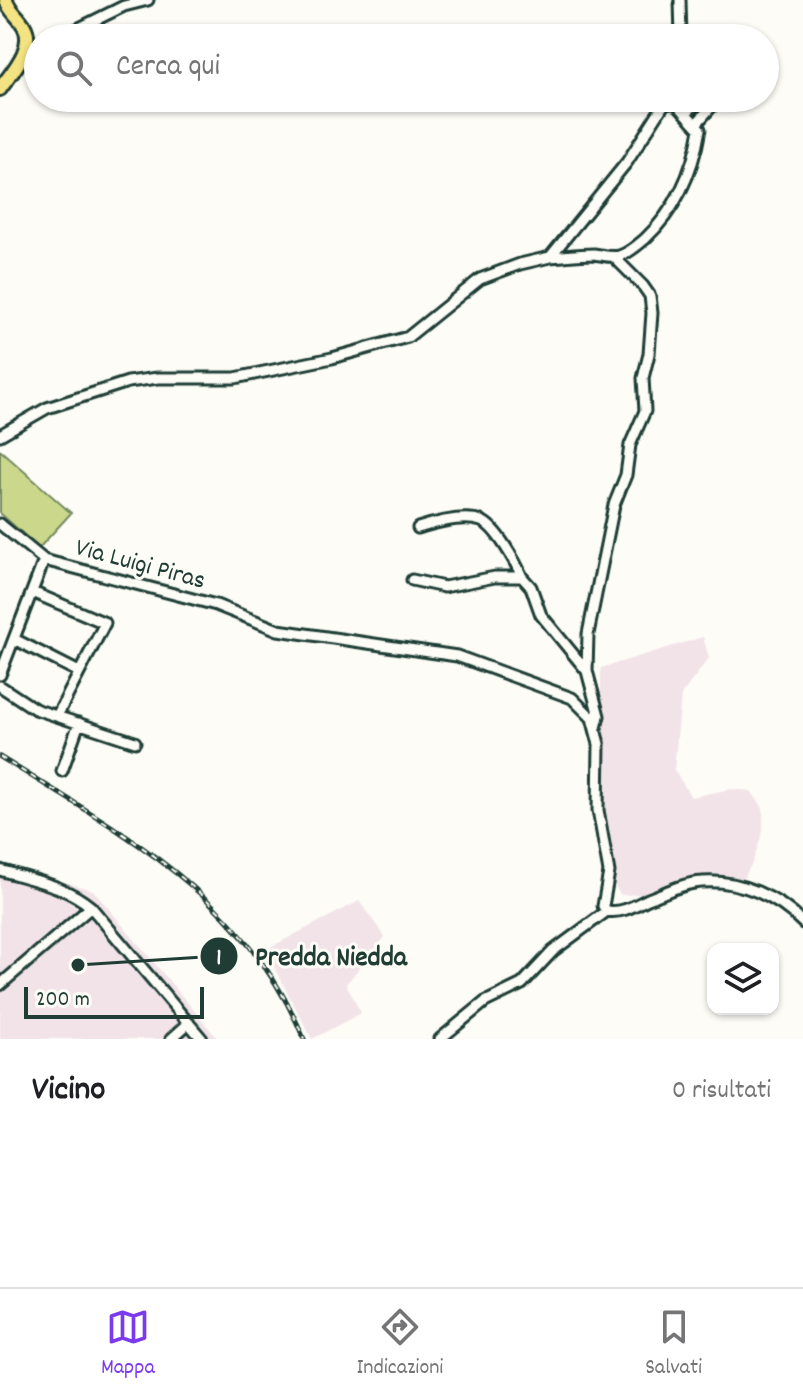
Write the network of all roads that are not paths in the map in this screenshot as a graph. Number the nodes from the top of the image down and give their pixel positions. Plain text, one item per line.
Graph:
1 (148, 0) edge
2 (680, 0) edge
3 (5, 7) edge
4 (87, 24) edge
5 (681, 24) edge
6 (24, 25) edge
7 (24, 54) edge
8 (0, 89) edge
9 (658, 112) edge
10 (707, 112) edge
11 (686, 113) edge
12 (696, 124) junction
13 (550, 257) junction
14 (614, 257) junction
15 (0, 435) edge
16 (0, 524) edge
17 (418, 528) dead end
18 (44, 560) junction
19 (522, 577) junction
20 (412, 580) dead end
21 (32, 592) junction
22 (14, 639) junction
23 (587, 671) junction
24 (79, 672) junction
25 (0, 675) edge
26 (0, 686) edge
27 (57, 716) junction
28 (79, 723) junction
29 (596, 728) junction
30 (135, 742) dead end
31 (62, 771) dead end
32 (0, 870) edge
33 (91, 907) junction
34 (607, 911) junction
35 (803, 923) edge
36 (0, 985) edge
37 (189, 1023) junction
38 (171, 1039) edge
39 (202, 1039) edge
40 (440, 1039) edge

1 - 4 street
2 - 5 street
3 - 6 highway
7 - 8 highway
9 - 13 street
10 - 12 street
11 - 12 street
12 - 14 street
13 - 14 street
13 - 15 street
14 - 23 street
16 - 18 street, Via Luigi Piras
17 - 19 street
18 - 21 street
18 - 29 street, Via Luigi Piras
19 - 20 street
19 - 23 street
21 - 22 street
21 - 24 street
22 - 24 street
22 - 25 street
23 - 29 street
24 - 27 street
26 - 27 street
27 - 28 street
28 - 30 street
28 - 31 street
29 - 34 street
32 - 33 street
33 - 36 street
33 - 37 street
34 - 35 street
34 - 40 street
37 - 38 street
37 - 39 street

